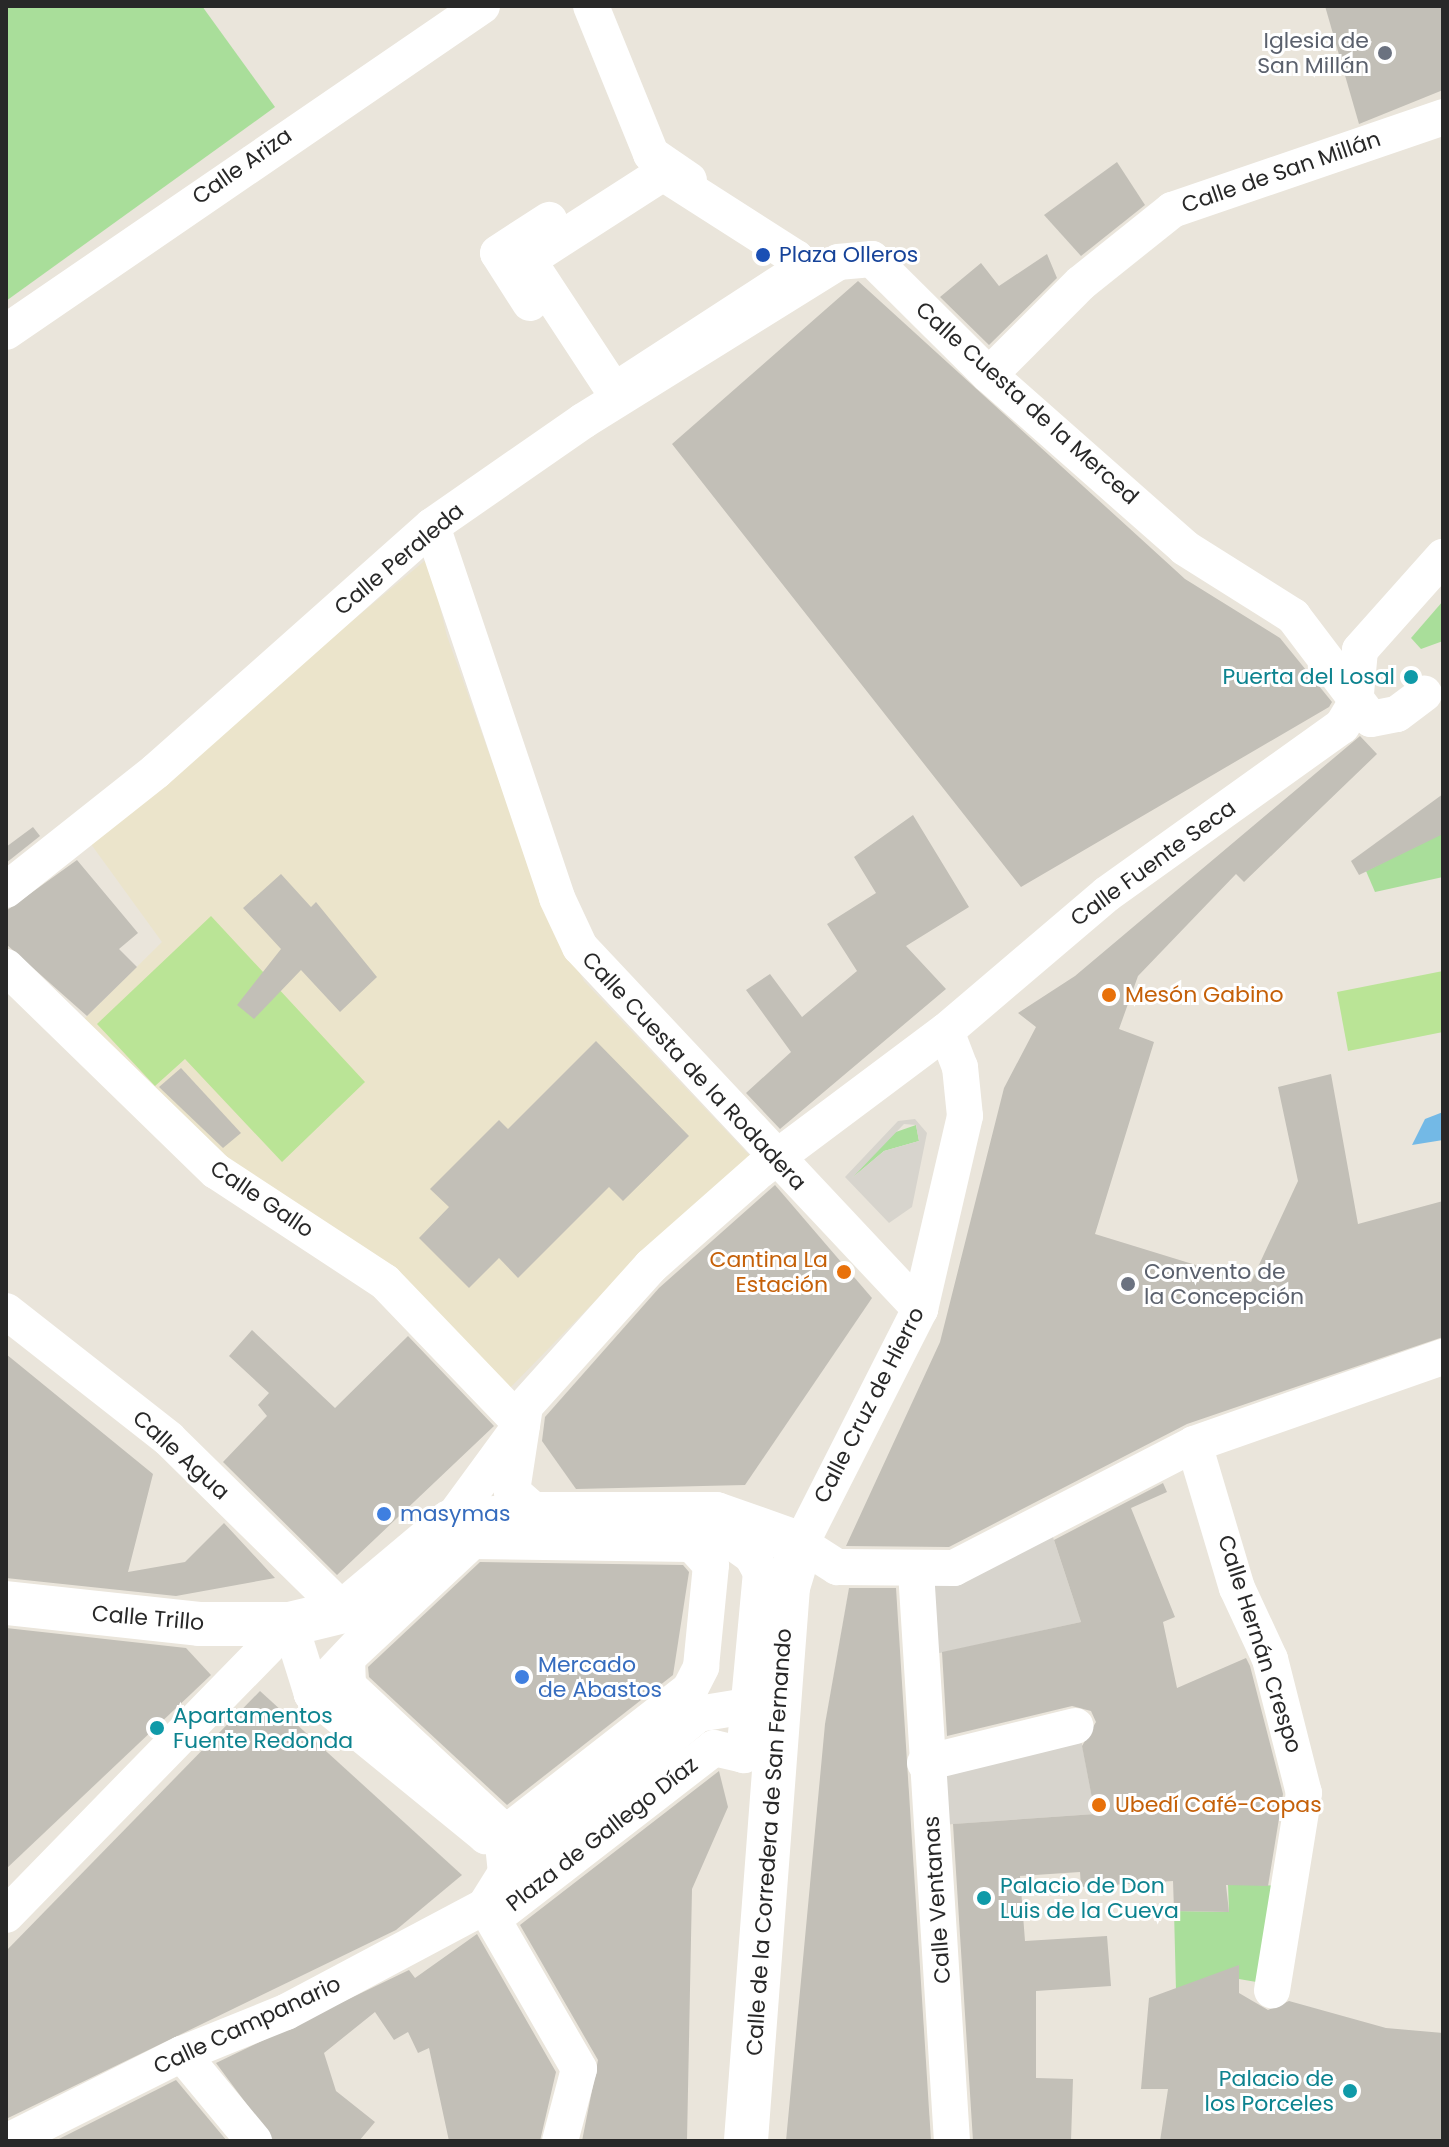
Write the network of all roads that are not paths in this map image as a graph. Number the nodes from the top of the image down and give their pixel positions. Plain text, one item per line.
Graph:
1 (482, 6) edge
2 (591, 6) edge
3 (1443, 117) edge
4 (646, 143) junction
5 (528, 260) joint
6 (820, 267) junction
7 (6, 332) edge
8 (989, 375) junction
9 (600, 412) junction
10 (432, 526) junction
11 (1443, 557) edge
12 (1424, 694) dead end
13 (1356, 696) junction
14 (6, 890) edge
15 (6, 967) edge
16 (946, 1031) junction
17 (774, 1160) junction
18 (920, 1309) junction
19 (6, 1311) edge
20 (1443, 1357) edge
21 (522, 1425) junction
22 (1194, 1444) junction
23 (538, 1514) junction
24 (450, 1522) junction
25 (801, 1544) junction
26 (916, 1571) junction
27 (6, 1603) edge
28 (344, 1611) junction
29 (290, 1624) junction
30 (312, 1694) junction
31 (764, 1703) junction
32 (1076, 1726) dead end
33 (925, 1763) junction
34 (506, 1873) junction
35 (485, 1906) junction
36 (6, 1915) edge
37 (1272, 1990) dead end
38 (182, 2054) junction
39 (17, 2139) edge
40 (254, 2141) edge
41 (560, 2141) edge
42 (746, 2141) edge
43 (952, 2141) edge

1 - 7 street, Calle Ariza
2 - 4 street
3 - 8 street, Calle de San Millán
4 - 6 street
4 - 9 street
5 - 5 street
6 - 8 street, Calle Cuesta de la Merced
6 - 9 street, Calle Peraleda
8 - 13 street, Calle Cuesta de la Merced
9 - 10 street, Calle Peraleda
10 - 14 street, Calle Peraleda
10 - 17 street, Calle Cuesta de la Rodadera
11 - 13 street
12 - 13 street, Calle Cuesta de la Merced
13 - 16 street, Calle Fuente Seca
15 - 21 street, Calle Gallo
16 - 17 street, Calle Fuente Seca
16 - 18 street, Calle Cruz de Hierro
17 - 18 street, Calle Cuesta de la Rodadera
17 - 21 street, Calle Fuente Seca
18 - 25 street, Calle Cruz de Hierro
19 - 28 street, Calle Agua
20 - 22 street
21 - 23 street
21 - 24 street
22 - 26 street
22 - 37 street, Calle Hernán Crespo
23 - 24 street
23 - 25 street
24 - 28 street
25 - 26 street
25 - 31 street, Calle de la Corredera de San Fernando
26 - 33 street, Calle Ventanas
27 - 29 street, Calle Trillo
28 - 29 street
29 - 30 street, Plaza de Gallego Díaz
29 - 36 street
30 - 31 street, Plaza de Gallego Díaz
30 - 34 street, Plaza de Gallego Díaz
30 - 34 street, Plaza de Gallego Díaz
31 - 34 street, Plaza de Gallego Díaz
31 - 34 street, Plaza de Gallego Díaz
31 - 42 street, Calle de la Corredera de San Fernando
32 - 33 street
33 - 43 street, Calle Ventanas
34 - 35 street, Plaza de Gallego Díaz
35 - 38 street, Calle Campanario
35 - 41 street
38 - 39 street, Calle Campanario
38 - 40 street

